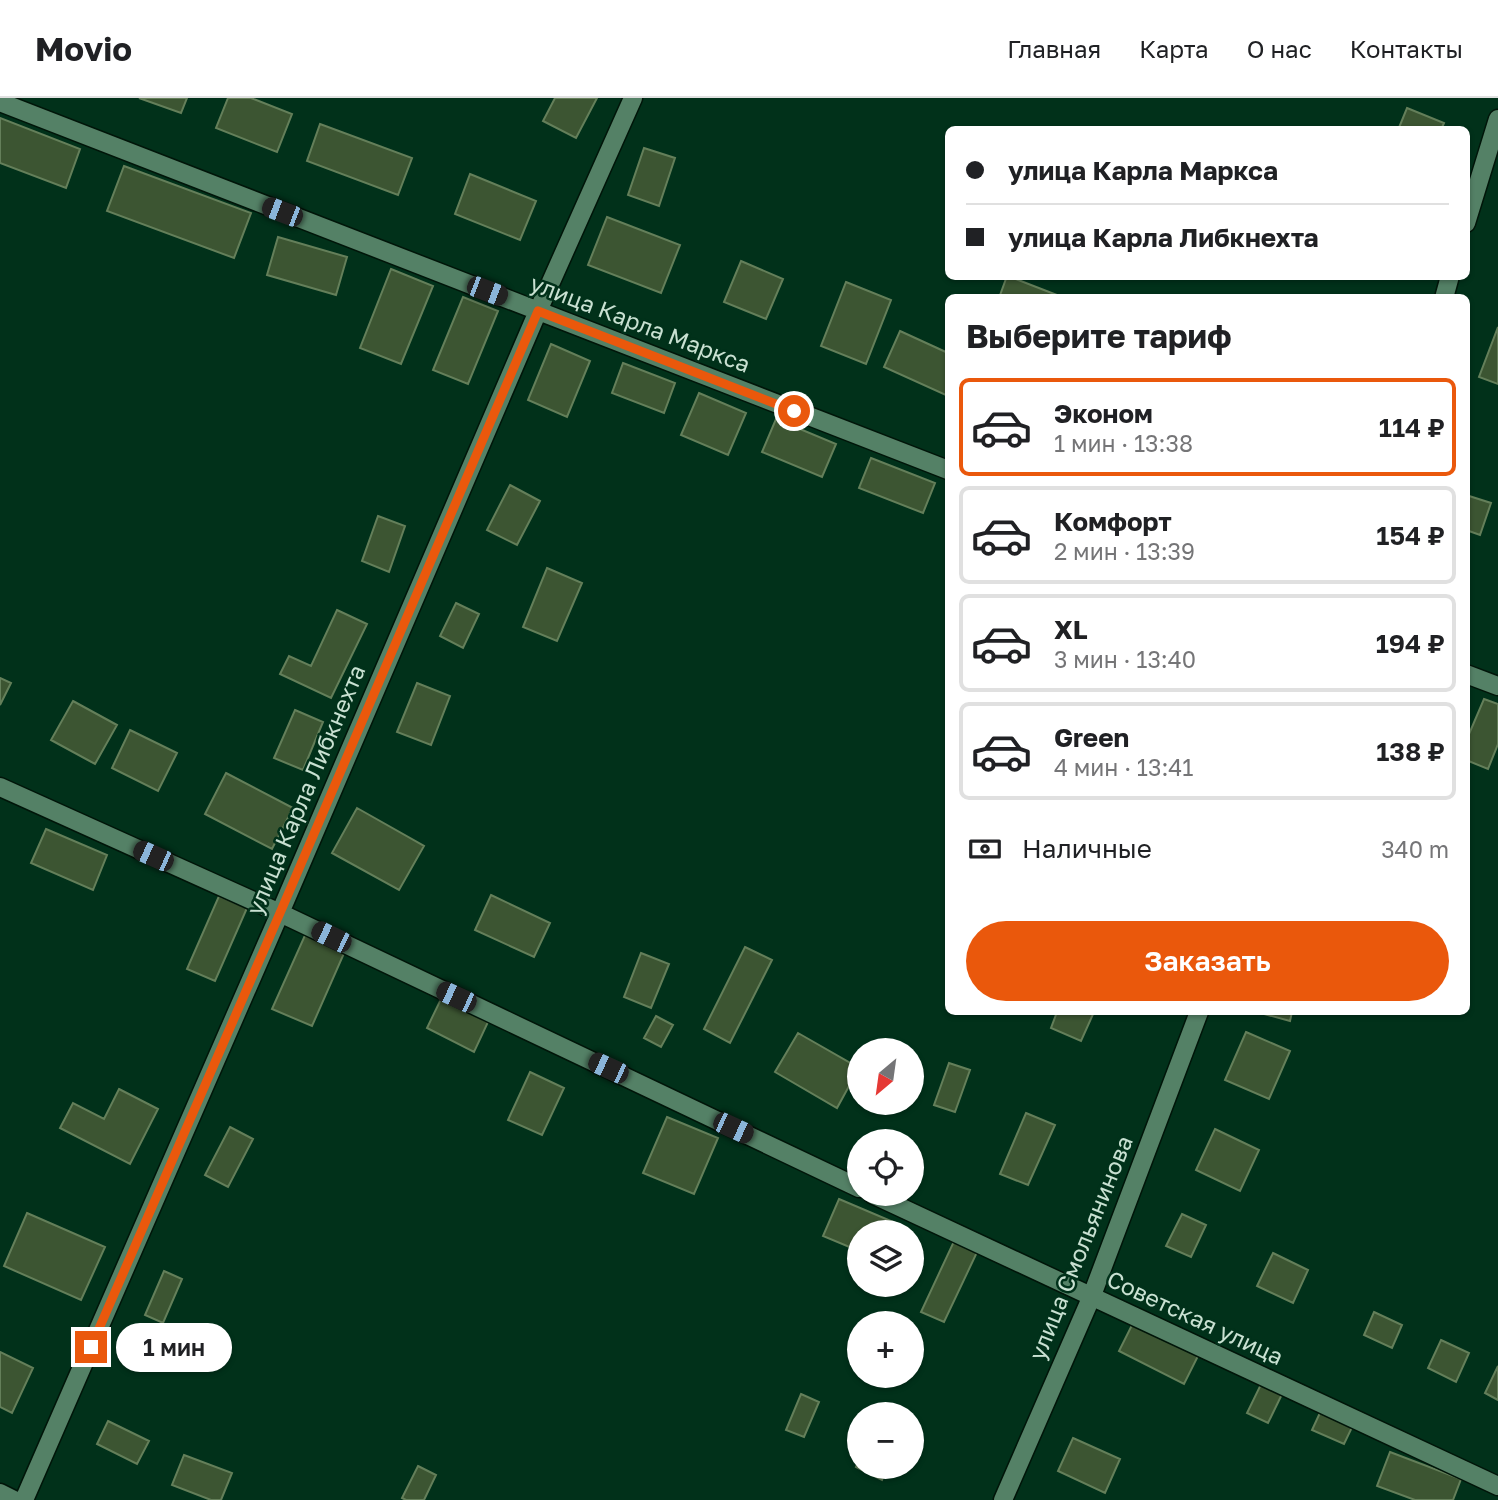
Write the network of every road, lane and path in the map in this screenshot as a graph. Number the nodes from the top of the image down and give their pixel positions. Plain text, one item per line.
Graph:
1 (633, 98) edge
2 (0, 102) edge
3 (1498, 119) edge
4 (1470, 210) edge
5 (538, 311) junction
6 (945, 469) edge
7 (1470, 676) edge
8 (1498, 686) edge
9 (0, 787) edge
10 (280, 913) junction
11 (1198, 1015) edge
12 (847, 1182) edge
13 (897, 1206) edge
14 (1091, 1298) junction
15 (1498, 1486) edge
16 (0, 1493) edge
17 (14, 1500) edge
18 (24, 1500) edge
19 (1003, 1500) edge

1 - 5 street, улица Карла Либкнехта
2 - 5 street, улица Карла Маркса
3 - 4 street
5 - 6 street, улица Карла Маркса
5 - 10 street, улица Карла Либкнехта
7 - 8 street
9 - 10 street
10 - 12 street
10 - 18 street, улица Карла Либкнехта
11 - 14 street, улица Смольянинова
13 - 14 street, Советская улица
14 - 15 street, Советская улица
14 - 19 street, улица Смольянинова
16 - 17 street

